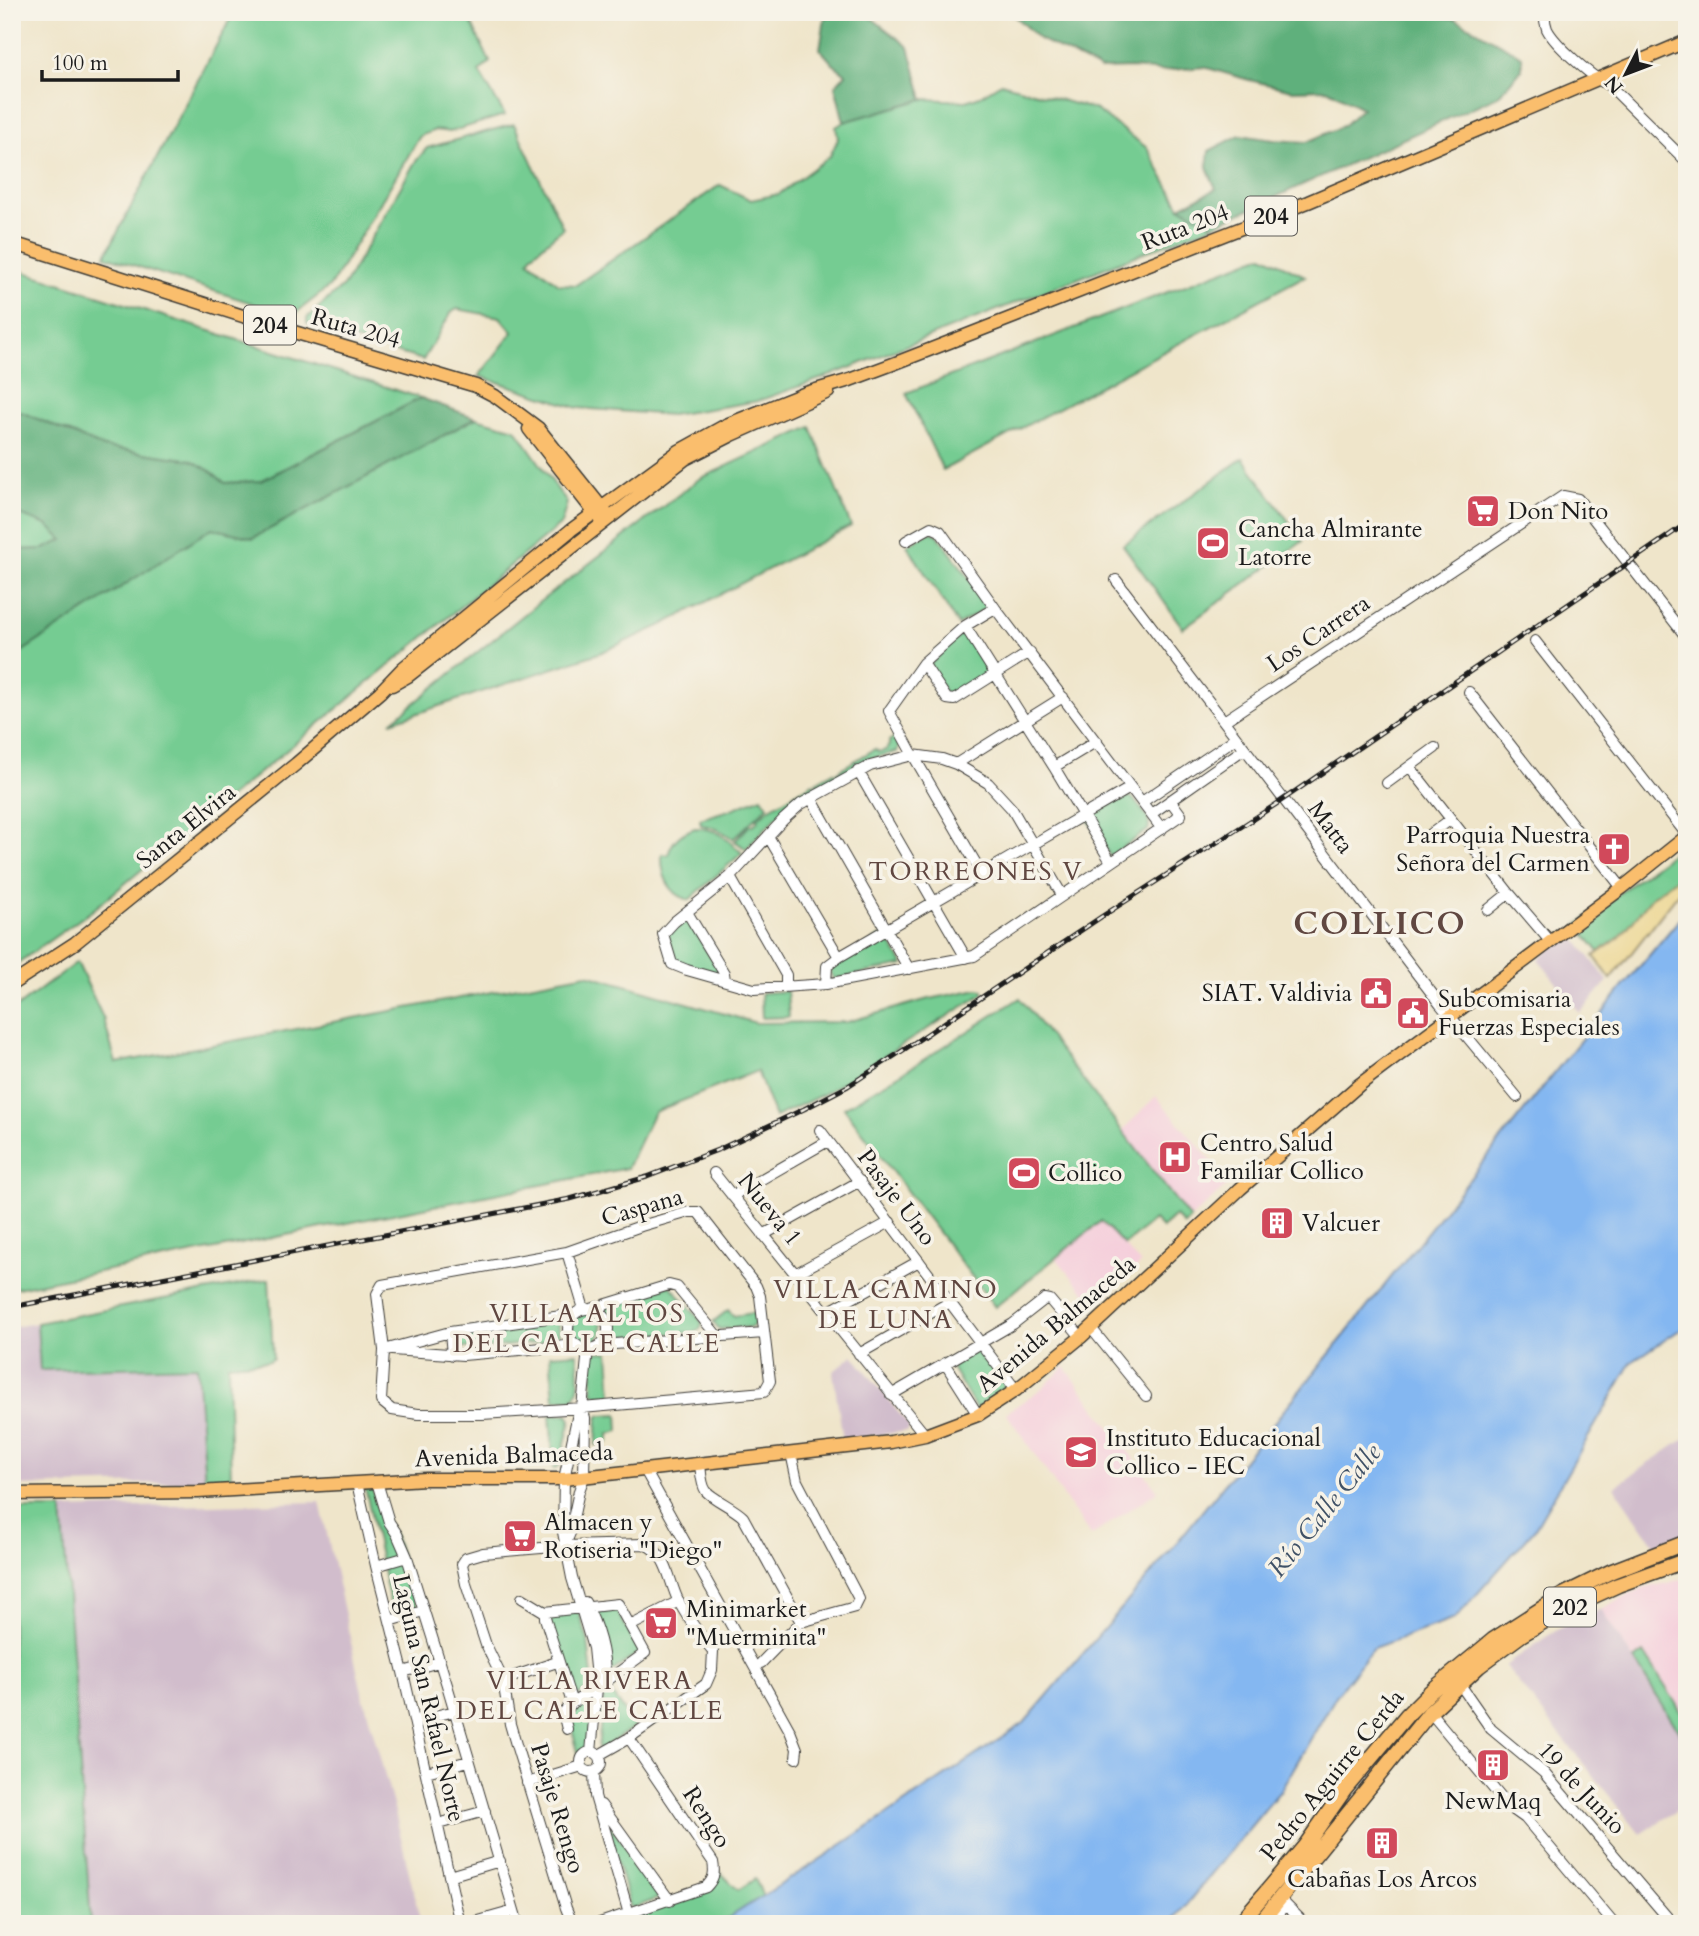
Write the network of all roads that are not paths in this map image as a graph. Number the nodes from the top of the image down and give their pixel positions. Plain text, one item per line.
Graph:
1 (1545, 12) edge
2 (1687, 41) edge
3 (1597, 80) junction
4 (1687, 162) edge
5 (12, 243) edge
6 (850, 380) junction
7 (521, 416) junction
8 (571, 485) junction
9 (626, 488) junction
10 (589, 492) junction
11 (598, 509) junction
12 (607, 520) junction
13 (570, 530) junction
14 (906, 541) dead end
15 (1116, 580) dead end
16 (995, 608) junction
17 (965, 626) junction
18 (1687, 638) edge
19 (1535, 641) dead end
20 (1030, 652) junction
21 (923, 663) junction
22 (996, 674) junction
23 (380, 692) junction
24 (1469, 692) dead end
25 (1063, 697) junction
26 (1025, 720) junction
27 (1224, 721) junction
28 (1236, 737) junction
29 (1097, 741) junction
30 (1435, 748) dead end
31 (1244, 749) junction
32 (913, 755) junction
33 (956, 764) junction
34 (1054, 767) junction
35 (1410, 767) junction
36 (858, 772) junction
37 (1387, 783) dead end
38 (1130, 788) junction
39 (811, 798) junction
40 (1170, 800) junction
41 (1142, 802) junction
42 (1151, 814) junction
43 (1082, 815) junction
44 (1451, 819) junction
45 (1162, 828) junction
46 (768, 836) junction
47 (1687, 836) edge
48 (1427, 837) dead end
49 (1032, 844) junction
50 (1111, 862) junction
51 (982, 874) junction
52 (730, 877) junction
53 (1622, 888) junction
54 (1510, 893) junction
55 (1062, 895) junction
56 (934, 903) junction
57 (1488, 910) dead end
58 (687, 912) junction
59 (887, 930) junction
60 (1550, 941) junction
61 (839, 957) junction
62 (965, 958) junction
63 (909, 969) junction
64 (725, 980) junction
65 (12, 984) edge
66 (827, 984) junction
67 (786, 986) junction
68 (1451, 1016) junction
69 (1517, 1097) dead end
70 (820, 1130) dead end
71 (828, 1141) junction
72 (714, 1173) dead end
73 (860, 1181) junction
74 (732, 1196) junction
75 (890, 1222) junction
76 (763, 1235) junction
77 (567, 1252) junction
78 (919, 1261) junction
79 (795, 1275) junction
80 (950, 1302) junction
81 (583, 1311) junction
82 (826, 1313) junction
83 (450, 1332) junction
84 (1086, 1332) junction
85 (764, 1333) junction
86 (718, 1337) junction
87 (981, 1343) junction
88 (577, 1345) junction
89 (601, 1345) junction
90 (588, 1349) junction
91 (384, 1350) junction
92 (859, 1354) junction
93 (452, 1355) junction
94 (945, 1363) junction
95 (1016, 1390) junction
96 (891, 1395) junction
97 (1146, 1396) dead end
98 (582, 1408) junction
99 (978, 1415) junction
100 (925, 1435) junction
101 (791, 1453) junction
102 (700, 1464) junction
103 (645, 1470) junction
104 (584, 1477) junction
105 (564, 1479) junction
106 (377, 1482) junction
107 (357, 1483) junction
108 (12, 1494) edge
109 (1687, 1542) edge
110 (565, 1546) junction
111 (407, 1557) junction
112 (1687, 1560) edge
113 (376, 1566) junction
114 (522, 1598) dead end
115 (679, 1601) junction
116 (584, 1607) junction
117 (423, 1611) junction
118 (545, 1612) junction
119 (390, 1620) junction
120 (801, 1622) junction
121 (630, 1626) junction
122 (439, 1662) junction
123 (557, 1662) junction
124 (761, 1662) dead end
125 (1461, 1667) junction
126 (403, 1672) junction
127 (503, 1680) junction
128 (1459, 1683) junction
129 (601, 1685) junction
130 (572, 1703) junction
131 (455, 1711) junction
132 (1430, 1712) junction
133 (414, 1721) junction
134 (568, 1729) dead end
135 (629, 1738) junction
136 (595, 1753) junction
137 (796, 1758) dead end
138 (469, 1761) junction
139 (582, 1766) junction
140 (426, 1772) junction
141 (594, 1772) junction
142 (527, 1783) junction
143 (595, 1796) junction
144 (485, 1811) junction
145 (438, 1824) junction
146 (500, 1861) junction
147 (449, 1876) junction
148 (1275, 1897) junction
149 (670, 1900) junction
150 (514, 1911) junction
151 (629, 1914) junction
152 (1687, 1919) edge
153 (460, 1924) edge
154 (468, 1924) edge
155 (518, 1924) edge
156 (576, 1924) edge
157 (597, 1924) edge
158 (1239, 1924) edge
159 (1259, 1924) edge
160 (1271, 1924) edge
161 (1305, 1924) edge
162 (1614, 1924) edge
163 (1676, 1924) edge

1 - 3 street
2 - 3 main road, Ruta 204 / 204
3 - 4 street
3 - 6 main road, Ruta 204 / 204
5 - 7 main road, Ruta 204 / 204
6 - 9 main road, Ruta 204 / 204
6 - 12 main road, Ruta 204 / 204
7 - 8 main road, Ruta 204 / 204
7 - 10 main road, Ruta 204 / 204
8 - 11 main road, Ruta 204 / 204
8 - 13 main road
9 - 10 main road
9 - 11 main road, Ruta 204 / 204
10 - 11 main road, Ruta 204 / 204
11 - 12 main road, Ruta 204 / 204
11 - 13 main road, Santa Elvira
12 - 23 main road, Santa Elvira
13 - 23 main road, Santa Elvira
14 - 16 street
15 - 27 street, Matta
16 - 17 street
16 - 20 street
17 - 21 street
17 - 22 street
18 - 27 street, Los Carrera
19 - 47 street
20 - 22 street
20 - 25 street
21 - 22 street
21 - 32 street
22 - 26 street
23 - 65 main road, Santa Elvira
24 - 53 street
25 - 26 street
25 - 29 street
26 - 33 street
26 - 34 street
27 - 28 street, Matta
28 - 31 street, Matta
28 - 41 street
29 - 34 street
29 - 38 street
30 - 35 street
31 - 40 street
31 - 68 street, Matta
32 - 33 street
32 - 36 street
32 - 51 street
33 - 49 street
34 - 43 street
35 - 37 street
35 - 44 street
36 - 39 street
36 - 56 street
38 - 41 street
38 - 43 street
39 - 46 street
39 - 59 street
40 - 42 street
40 - 45 street
41 - 42 street
42 - 45 street
43 - 49 street
43 - 50 street
44 - 48 street
44 - 54 street
45 - 50 street
46 - 52 street
46 - 61 street
47 - 53 main road, Avenida Balmaceda
49 - 51 street
49 - 55 street
50 - 55 street
51 - 56 street
52 - 58 street
52 - 67 street
53 - 60 main road, Avenida Balmaceda
54 - 57 street
54 - 60 street
55 - 62 street
56 - 59 street
56 - 62 street
58 - 64 street
58 - 64 street
59 - 61 street
59 - 63 street
60 - 68 main road, Avenida Balmaceda
61 - 66 street
62 - 63 street
63 - 66 street
64 - 67 street
66 - 67 street
68 - 69 street, Matta
68 - 84 main road, Avenida Balmaceda
70 - 71 street, Pasaje Uno
71 - 73 street, Pasaje Uno
71 - 74 street
72 - 74 street, Nueva 1
73 - 75 street, Pasaje Uno
73 - 76 street
74 - 76 street, Nueva 1
75 - 78 street, Pasaje Uno
75 - 79 street
76 - 79 street, Nueva 1
77 - 81 street
77 - 85 street, Caspana
77 - 91 street, Caspana
78 - 80 street, Pasaje Uno
78 - 82 street
79 - 82 street, Nueva 1
80 - 87 street, Pasaje Uno
80 - 92 street
81 - 83 street
81 - 86 street
81 - 88 street
81 - 89 street
82 - 92 street, Nueva 1
83 - 91 street
83 - 93 street
84 - 87 street
84 - 95 main road, Avenida Balmaceda
84 - 97 street
85 - 86 street
85 - 98 street, Caspana
86 - 89 street
87 - 94 street
87 - 95 street, Pasaje Uno
88 - 90 street
88 - 93 street
89 - 90 street
90 - 98 street
91 - 93 street
91 - 98 street, Caspana
92 - 96 street, Nueva 1
94 - 96 street
94 - 99 street
95 - 99 main road, Avenida Balmaceda
96 - 100 street, Nueva 1
98 - 104 street
98 - 105 street
99 - 100 main road, Avenida Balmaceda
100 - 101 main road, Avenida Balmaceda
101 - 102 main road, Avenida Balmaceda
101 - 120 street
102 - 103 main road, Avenida Balmaceda
102 - 120 street
103 - 104 main road, Avenida Balmaceda
103 - 137 street
104 - 105 main road, Avenida Balmaceda
104 - 110 street
105 - 106 main road, Avenida Balmaceda
105 - 110 street
106 - 107 main road, Avenida Balmaceda
106 - 111 street
107 - 108 main road, Avenida Balmaceda
107 - 113 street, Laguna San Rafael Norte
109 - 125 highway, Pedro Aguirre Cerda / 202
110 - 115 street
110 - 116 street
110 - 127 street, Pasaje Rengo
111 - 113 street
111 - 117 street
112 - 128 highway, Pedro Aguirre Cerda / 202
113 - 119 street, Laguna San Rafael Norte
114 - 118 street
115 - 121 street
115 - 135 street
116 - 118 street
116 - 121 street
116 - 129 street
117 - 119 street
117 - 122 street
118 - 123 street
119 - 126 street, Laguna San Rafael Norte
120 - 124 street
121 - 129 street
122 - 126 street
122 - 131 street
123 - 127 street
123 - 130 street
125 - 128 highway
125 - 148 highway, Pedro Aguirre Cerda / 202
126 - 133 street, Laguna San Rafael Norte
127 - 142 street, Pasaje Rengo
128 - 132 highway, Pedro Aguirre Cerda / 202
128 - 163 street, 19 de Junio
129 - 130 street
129 - 136 street
130 - 134 street
131 - 133 street
131 - 138 street
132 - 148 highway, Pedro Aguirre Cerda / 202
132 - 162 street
133 - 140 street, Laguna San Rafael Norte
135 - 136 street
135 - 149 street, Rengo
136 - 139 street
136 - 141 street
138 - 140 street
138 - 144 street
139 - 141 street
139 - 142 street
140 - 145 street, Laguna San Rafael Norte
141 - 143 street
142 - 156 street, Pasaje Rengo
143 - 149 street
143 - 151 street
144 - 145 street
144 - 146 street
145 - 147 street, Laguna San Rafael Norte
146 - 147 street
146 - 150 street
147 - 153 street, Laguna San Rafael Norte
148 - 158 highway, Pedro Aguirre Cerda / 202
148 - 159 highway, Pedro Aguirre Cerda / 202
148 - 160 street
148 - 161 street
149 - 151 street, Rengo
150 - 154 street
150 - 155 street
151 - 157 street
152 - 163 street

